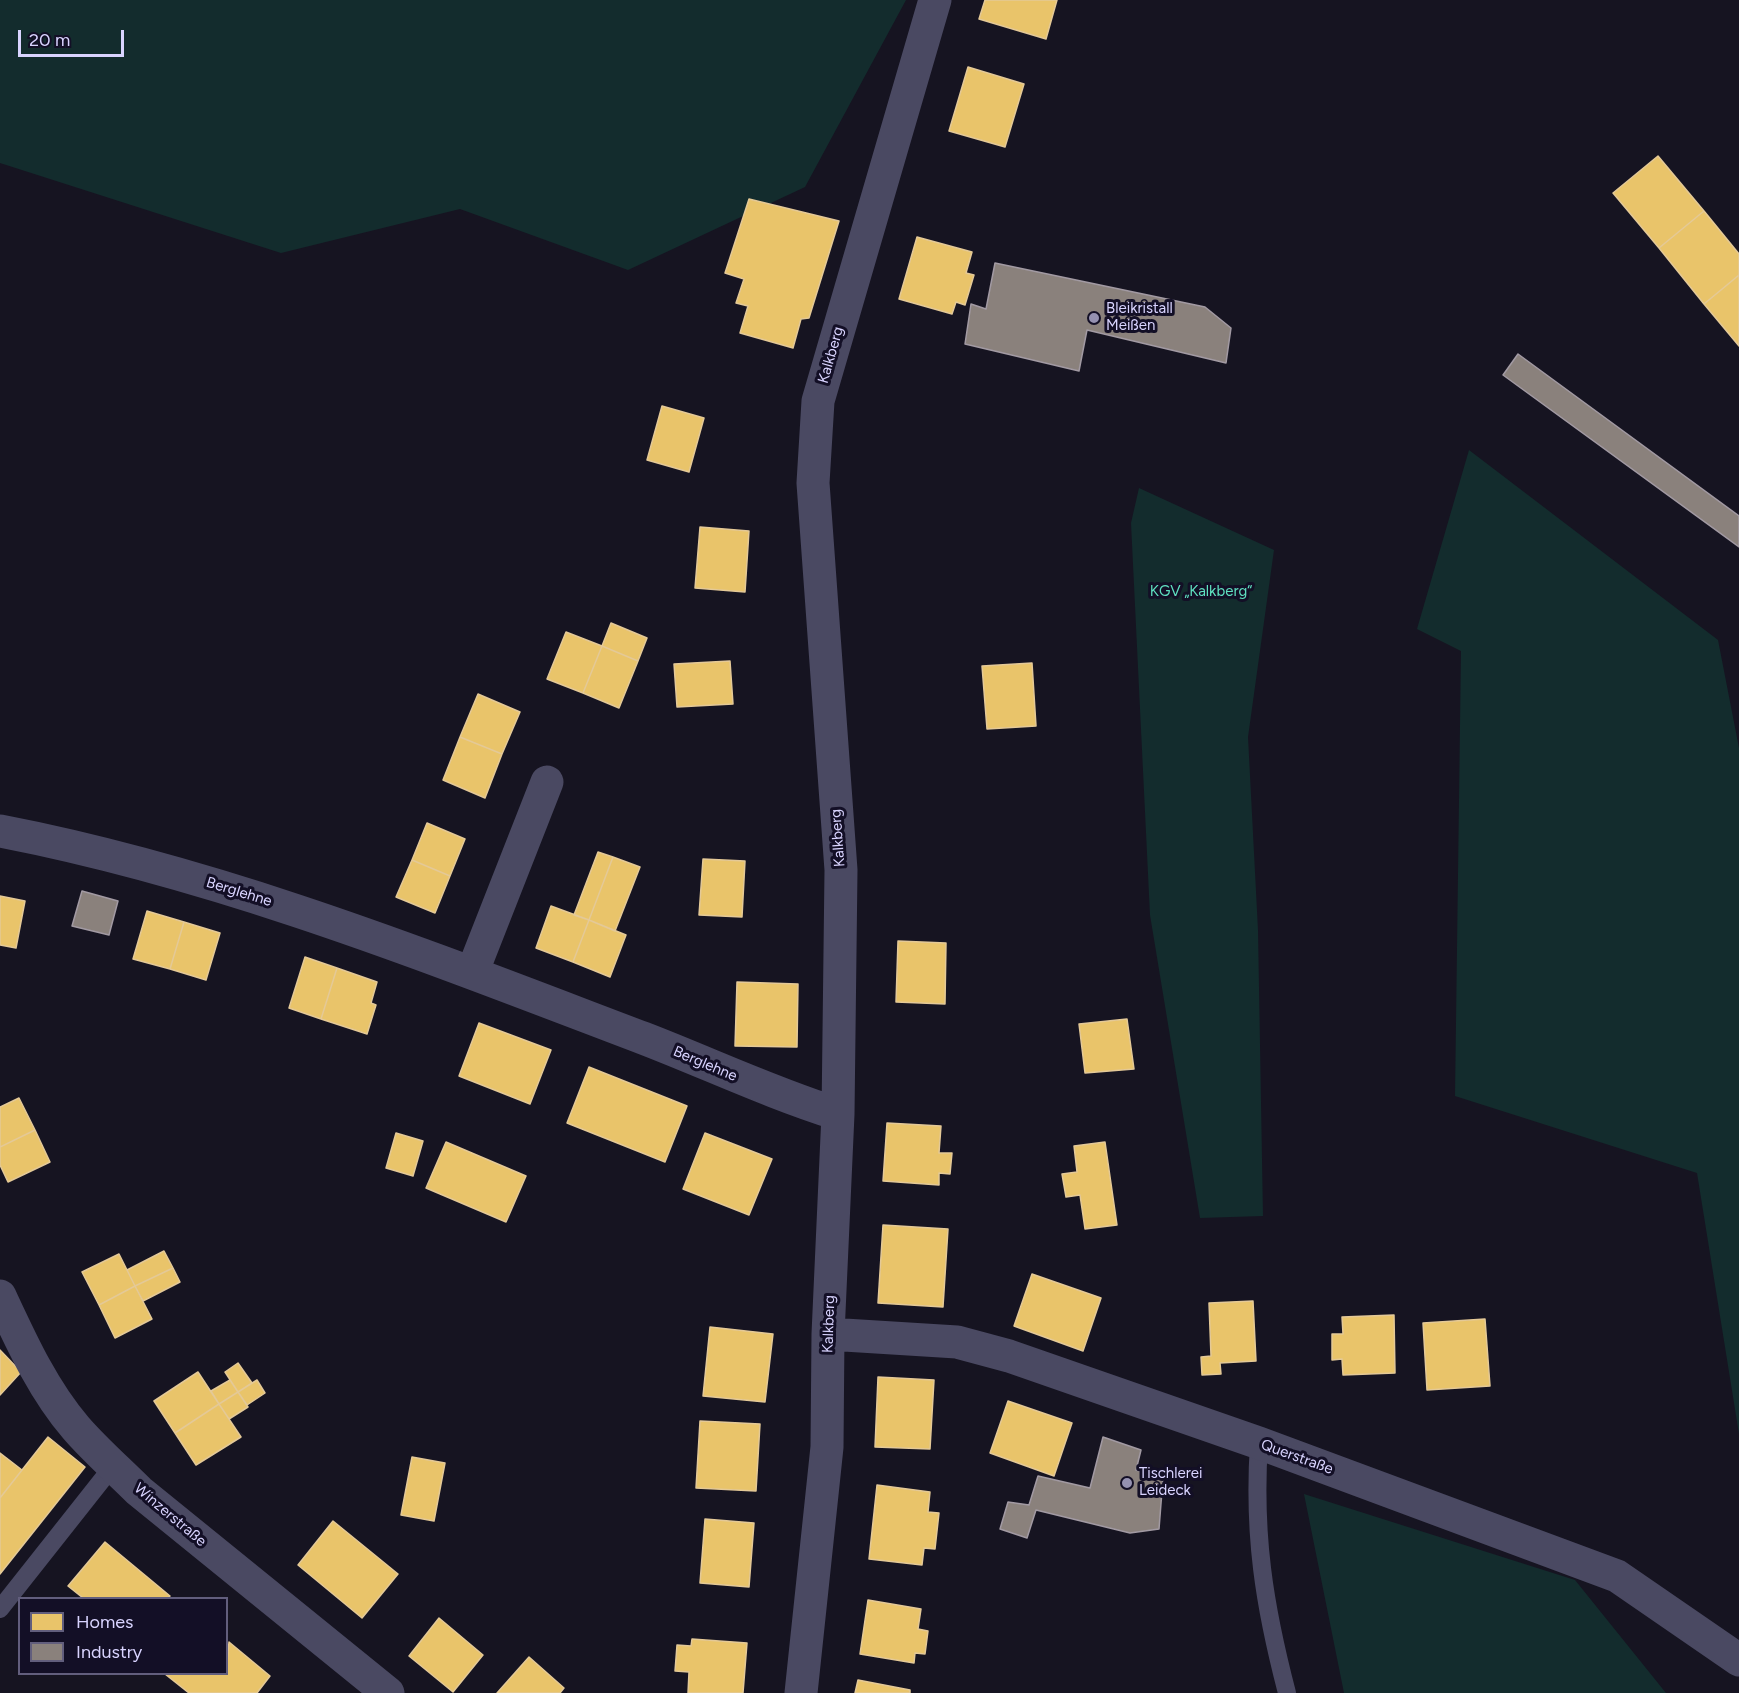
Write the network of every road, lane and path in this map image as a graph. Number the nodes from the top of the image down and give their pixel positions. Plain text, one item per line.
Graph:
1 (935, 0) edge
2 (547, 782) dead end
3 (0, 831) edge
4 (472, 973) junction
5 (838, 1114) junction
6 (0, 1297) edge
7 (828, 1334) junction
8 (1259, 1443) junction
9 (113, 1466) junction
10 (0, 1609) edge
11 (1739, 1660) edge
12 (388, 1693) edge
13 (801, 1693) edge
14 (1287, 1693) edge

1 - 5 street, Kalkberg
2 - 4 street
3 - 4 street, Berglehne
4 - 5 street, Berglehne
5 - 7 street, Kalkberg
6 - 9 street, Winzerstraße
7 - 8 street, Querstraße
7 - 13 street, Kalkberg
8 - 11 street, Querstraße
8 - 14 lane
9 - 10 lane
9 - 12 street, Winzerstraße

